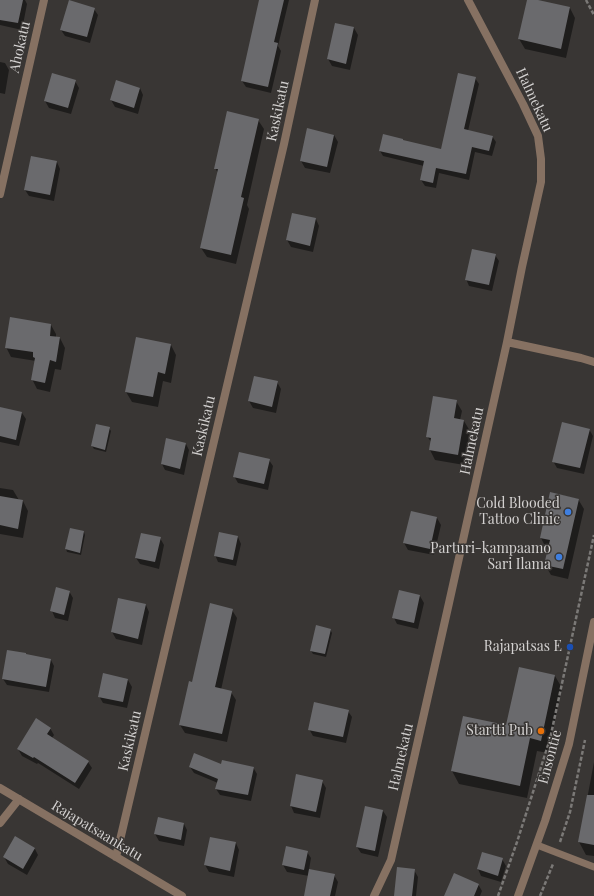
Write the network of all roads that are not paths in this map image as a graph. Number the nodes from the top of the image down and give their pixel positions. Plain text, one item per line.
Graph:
1 (44, 0) edge
2 (315, 0) edge
3 (468, 0) edge
4 (0, 194) edge
5 (507, 342) junction
6 (594, 362) edge
7 (594, 622) edge
8 (0, 788) edge
9 (19, 800) junction
10 (0, 823) edge
11 (537, 845) junction
12 (116, 857) junction
13 (594, 867) edge
14 (182, 896) edge
15 (374, 896) edge
16 (518, 896) edge

1 - 4 street, Ahokatu
2 - 12 street, Kaskikatu
3 - 5 street, Halmekatu
5 - 6 street
5 - 15 street, Halmekatu
7 - 11 street, Ensontie
8 - 9 street, Rajapatsaankatu
9 - 10 street
9 - 12 street, Rajapatsaankatu
11 - 13 lane
11 - 16 street, Ensontie
12 - 14 street, Rajapatsaankatu

